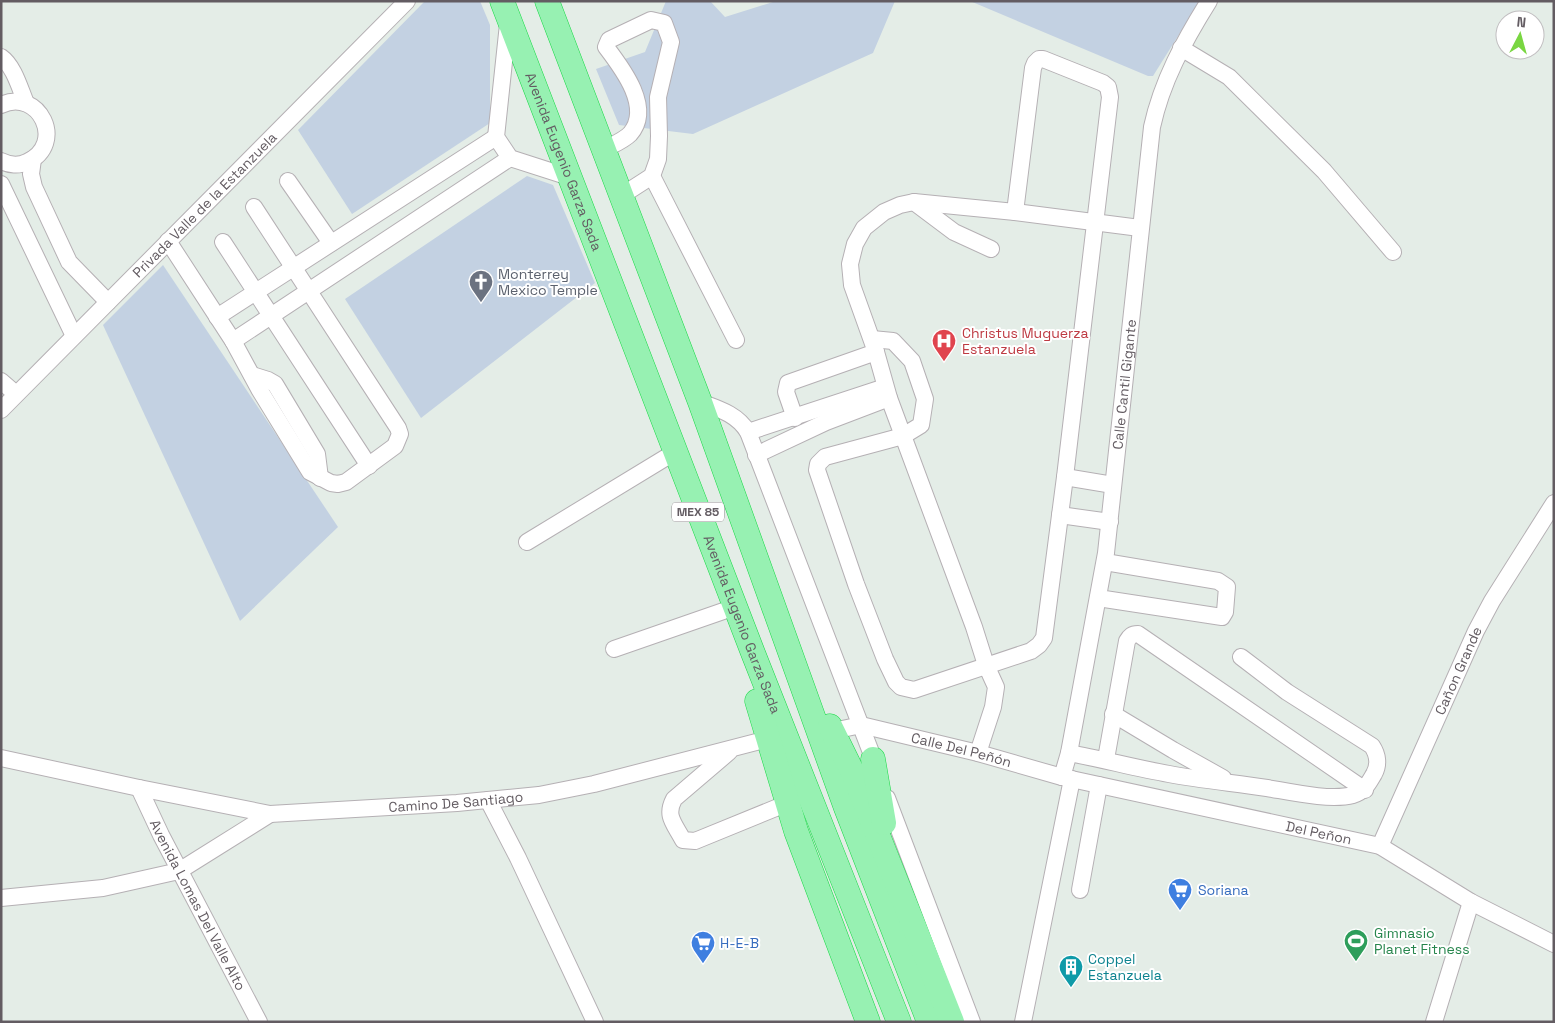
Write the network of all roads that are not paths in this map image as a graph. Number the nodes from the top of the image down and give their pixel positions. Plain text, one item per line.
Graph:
1 (407, 1) edge
2 (546, 1) edge
3 (1209, 1) edge
4 (505, 10) edge
5 (1181, 48) junction
6 (1, 57) edge
7 (26, 103) junction
8 (1, 105) edge
9 (636, 124) junction
10 (659, 127) junction
11 (496, 137) junction
12 (603, 150) junction
13 (510, 158) junction
14 (34, 159) junction
15 (1, 161) edge
16 (652, 176) junction
17 (570, 177) junction
18 (288, 181) dead end
19 (1, 184) edge
20 (621, 196) junction
21 (914, 202) junction
22 (254, 207) dead end
23 (1015, 212) junction
24 (1096, 224) junction
25 (1140, 228) junction
26 (168, 241) junction
27 (223, 242) dead end
28 (331, 243) junction
29 (991, 249) dead end
30 (1393, 252) dead end
31 (69, 262) junction
32 (294, 268) junction
33 (46, 278) junction
34 (309, 290) junction
35 (255, 292) junction
36 (108, 302) junction
37 (271, 315) junction
38 (217, 317) junction
39 (74, 336) junction
40 (736, 340) dead end
41 (233, 341) junction
42 (874, 346) junction
43 (1, 381) edge
44 (887, 392) junction
45 (16, 394) junction
46 (700, 402) junction
47 (1, 410) edge
48 (795, 418) junction
49 (748, 432) junction
50 (903, 436) junction
51 (675, 452) junction
52 (756, 455) junction
53 (369, 466) junction
54 (1065, 478) junction
55 (1114, 484) junction
56 (1554, 503) edge
57 (1060, 515) junction
58 (1110, 522) junction
59 (527, 542) dead end
60 (1105, 562) junction
61 (1098, 598) junction
62 (734, 606) junction
63 (614, 649) dead end
64 (752, 653) junction
65 (1241, 657) dead end
66 (986, 666) junction
67 (797, 671) junction
68 (1113, 714) junction
69 (861, 725) junction
70 (833, 731) junction
71 (768, 739) junction
72 (732, 749) junction
73 (1173, 750) junction
74 (1068, 753) junction
75 (978, 754) junction
76 (1, 758) edge
77 (873, 759) junction
78 (1106, 759) junction
79 (1169, 774) junction
80 (1067, 778) junction
81 (1231, 783) junction
82 (1099, 785) junction
83 (139, 788) junction
84 (1365, 790) junction
85 (488, 800) junction
86 (788, 803) junction
87 (270, 814) junction
88 (1380, 846) junction
89 (179, 871) junction
90 (892, 871) junction
91 (1080, 890) dead end
92 (1, 898) edge
93 (1470, 902) junction
94 (1554, 944) edge
95 (260, 1022) edge
96 (595, 1022) edge
97 (868, 1022) edge
98 (899, 1022) edge
99 (929, 1022) edge
100 (952, 1022) edge
101 (972, 1022) edge
102 (1023, 1022) edge
103 (1434, 1022) edge

1 - 26 street, Privada Valle de la Estanzuela
2 - 12 highway, MEX 85
3 - 5 street, Calle Cantil Gigante
4 - 11 street
4 - 17 highway, Avenida Eugenio Garza Sada / MEX 85
5 - 25 street, Calle Cantil Gigante
5 - 30 street
6 - 7 street
7 - 8 street
7 - 14 street
9 - 10 street
9 - 10 street
9 - 12 street
10 - 16 street
11 - 13 street
11 - 28 street
12 - 20 highway, MEX 85
13 - 17 street
13 - 34 street
14 - 15 street
14 - 31 street
16 - 20 street
16 - 40 street
17 - 51 highway, Avenida Eugenio Garza Sada / MEX 85
18 - 28 street
19 - 33 street
20 - 46 highway, MEX 85
21 - 23 street
21 - 29 street
21 - 42 street
22 - 32 street
23 - 24 street
23 - 24 street
24 - 25 street
24 - 54 street
25 - 55 street, Calle Cantil Gigante
26 - 36 street, Privada Valle de la Estanzuela
26 - 38 street
27 - 35 street
28 - 32 street
31 - 33 street
31 - 36 street
32 - 34 street
32 - 35 street
33 - 39 street
34 - 37 street
34 - 53 street
35 - 37 street
35 - 38 street
36 - 39 street, Privada Valle de la Estanzuela
37 - 41 street
37 - 53 street
38 - 41 street
39 - 45 street, Privada Valle de la Estanzuela
41 - 53 street
42 - 44 street
42 - 48 street
42 - 50 street
43 - 45 street
44 - 48 street
44 - 50 street
44 - 52 street
45 - 47 street, Privada Valle de la Estanzuela
46 - 49 street
46 - 67 highway, MEX 85
48 - 49 street
49 - 52 street
50 - 66 street
50 - 66 street
51 - 59 street
51 - 62 highway, Avenida Eugenio Garza Sada / MEX 85
52 - 69 street
54 - 55 street
54 - 57 street
55 - 58 street, Calle Cantil Gigante
56 - 88 street, Cañon Grande
57 - 58 street
57 - 66 street
58 - 60 street, Calle Cantil Gigante
60 - 61 street, Calle Cantil Gigante
60 - 61 street
61 - 74 street, Calle Cantil Gigante
62 - 63 street
62 - 64 highway, Avenida Eugenio Garza Sada / MEX 85
64 - 71 highway
64 - 98 highway, Avenida Eugenio Garza Sada / MEX 85
65 - 84 street
66 - 75 street
67 - 70 highway
67 - 99 highway, MEX 85
68 - 73 street
68 - 78 street
68 - 84 street
69 - 70 street
69 - 75 street, Calle Del Peñón
69 - 77 street
70 - 90 highway
71 - 72 street, Camino De Santiago
71 - 86 highway
72 - 85 street, Camino De Santiago
72 - 86 street
73 - 79 street
73 - 81 street
74 - 78 street
74 - 80 street, Calle Cantil Gigante
75 - 80 street, Calle Del Peñón
76 - 83 street, Camino De Santiago
77 - 90 highway
77 - 101 street
78 - 79 street
79 - 81 street
80 - 82 street, Del Peñon
80 - 102 street, Calle Cantil Gigante
81 - 84 street
82 - 88 street, Del Peñon
82 - 91 street
83 - 87 street, Camino De Santiago
83 - 89 street, Avenida Lomas Del Valle Alto
85 - 87 street, Camino De Santiago
85 - 96 street
86 - 97 highway
87 - 89 street
88 - 93 street, Del Peñon
89 - 92 street
89 - 95 street, Avenida Lomas Del Valle Alto
90 - 100 highway
93 - 94 street, Del Peñon
93 - 103 street

